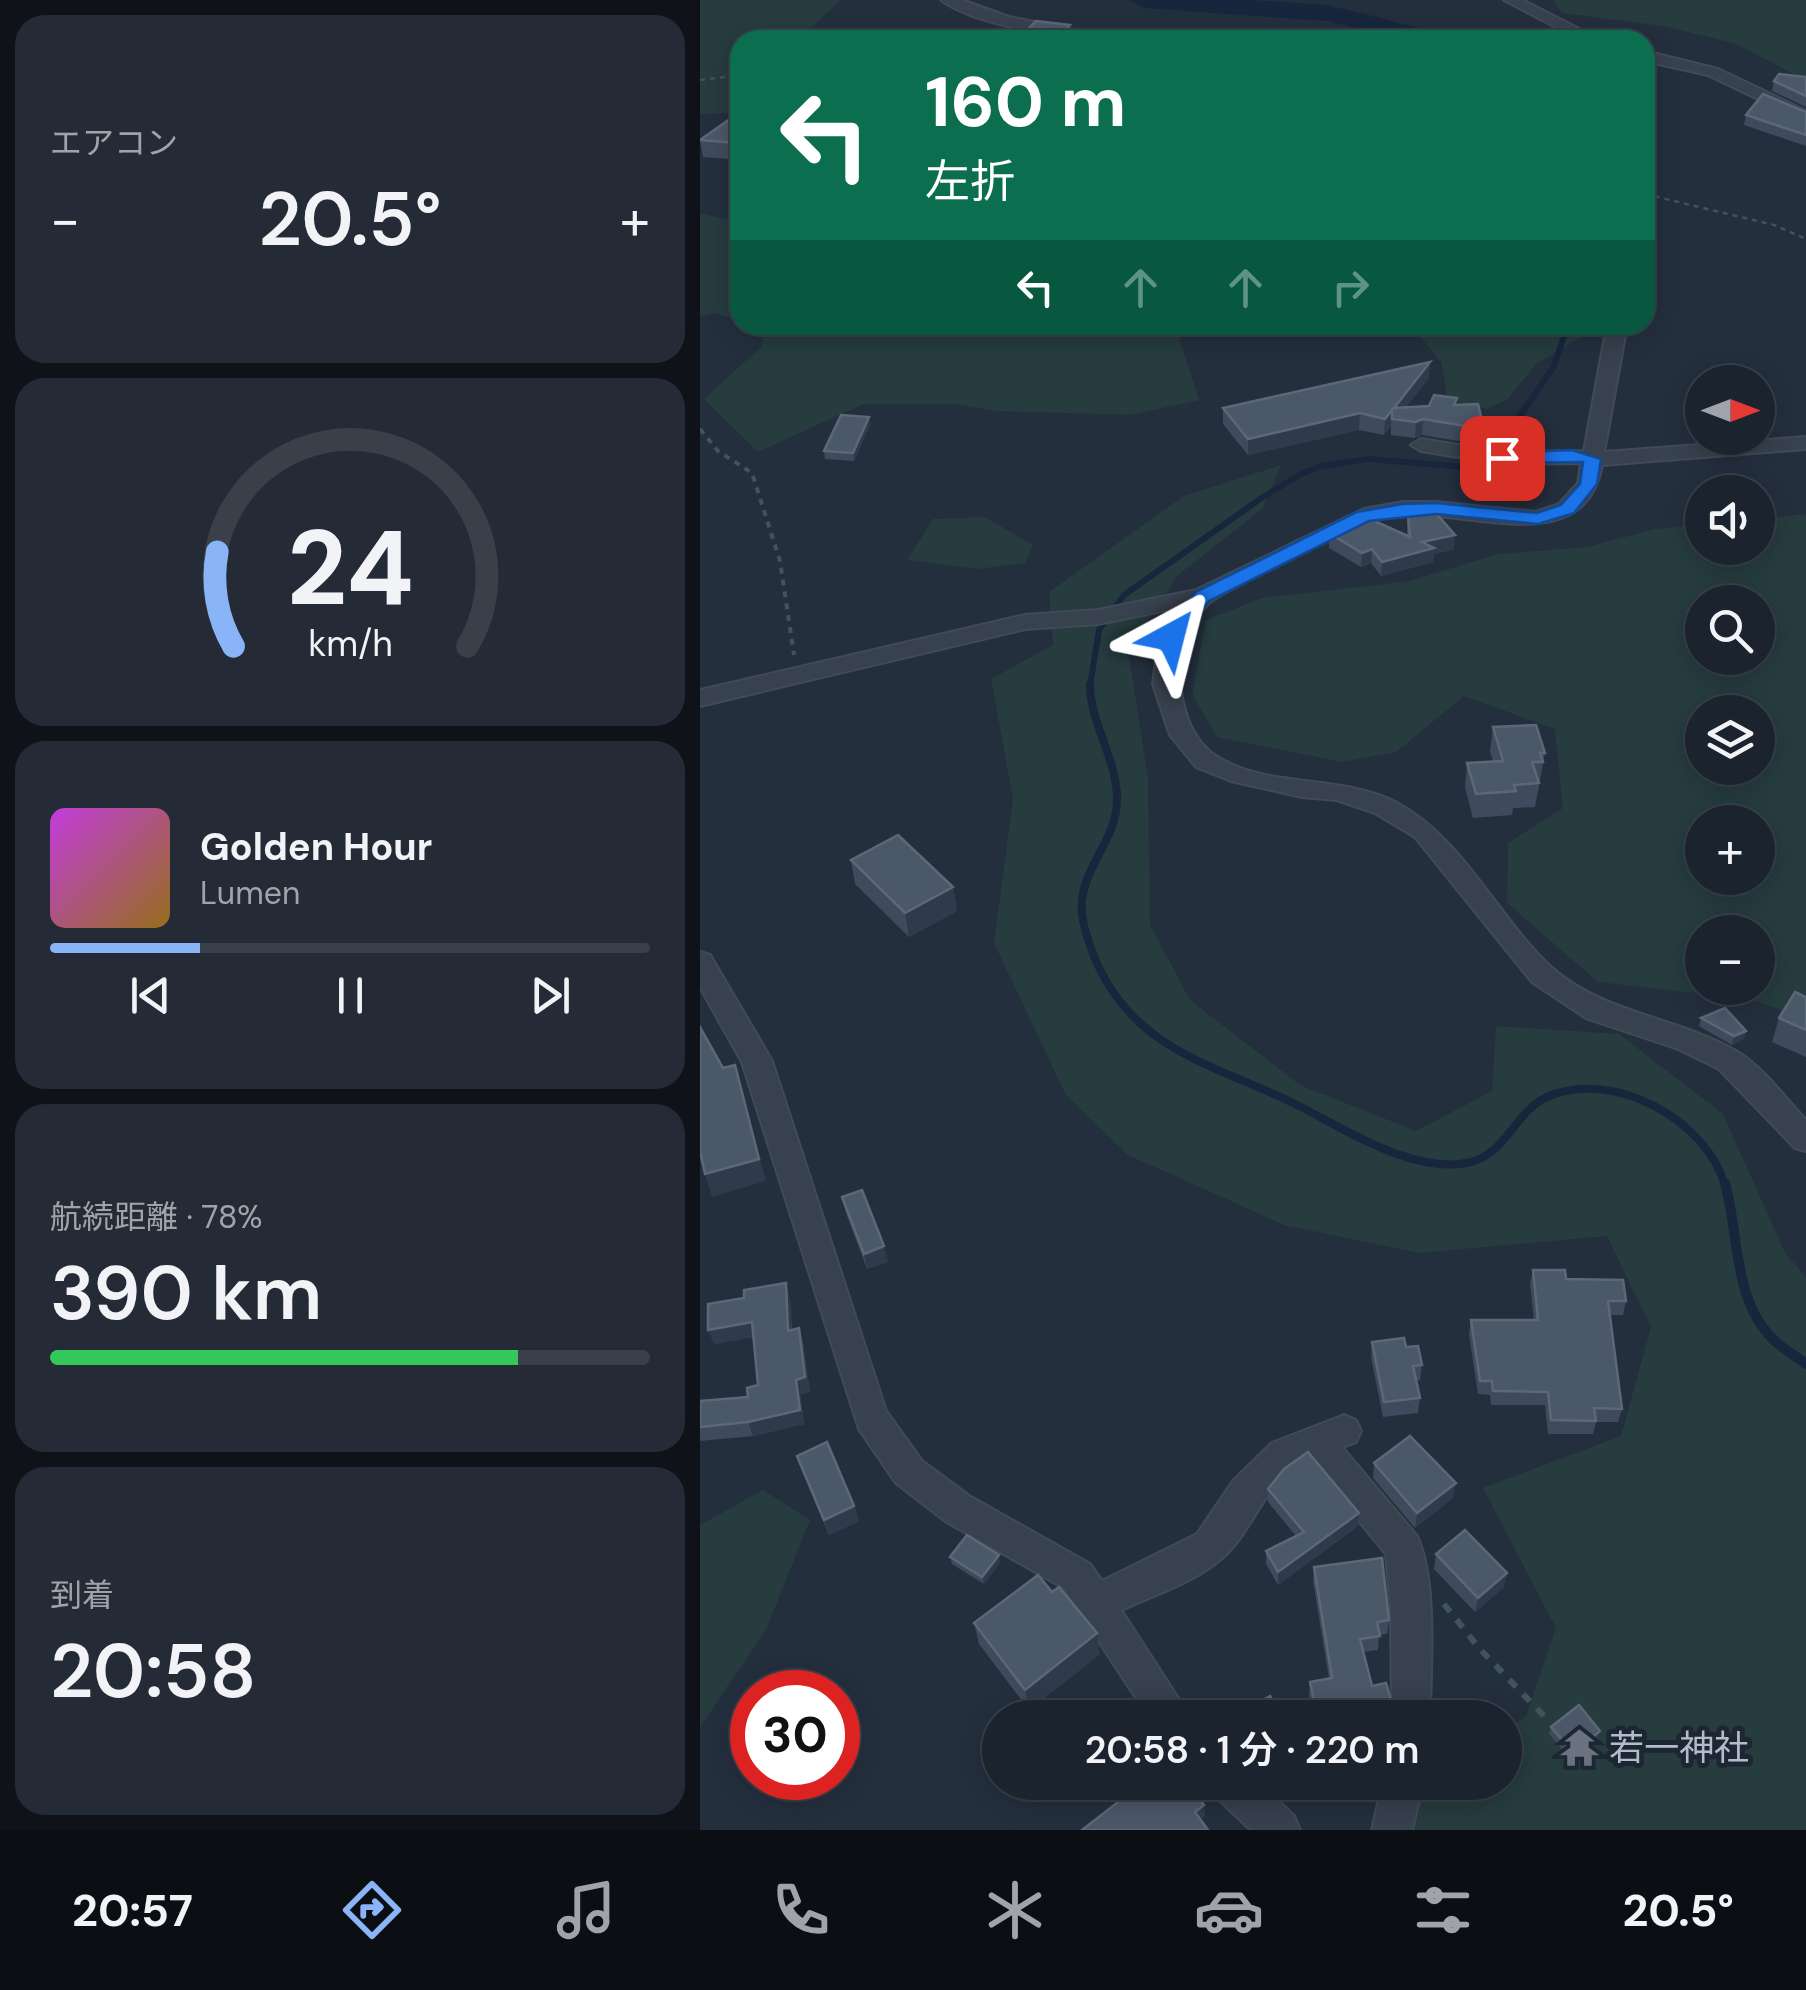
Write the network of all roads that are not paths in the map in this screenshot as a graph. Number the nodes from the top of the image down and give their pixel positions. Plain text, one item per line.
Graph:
1 (948, 0) edge
2 (1512, 0) edge
3 (1058, 30) edge
4 (1573, 30) edge
5 (1655, 58) edge
6 (1806, 116) edge
7 (1615, 335) edge
8 (1806, 443) edge
9 (1421, 444) dead end
10 (1593, 459) junction
11 (1203, 596) junction
12 (700, 698) edge
13 (700, 962) edge
14 (1806, 1139) edge
15 (1098, 1602) junction
16 (1161, 1700) edge
17 (1410, 1700) edge
18 (1248, 1800) edge
19 (1399, 1800) edge
20 (1280, 1830) edge
21 (1392, 1830) edge

1 - 3 street
2 - 4 street
5 - 6 street
7 - 10 street
8 - 10 street
9 - 10 street
10 - 11 street
11 - 12 street
11 - 14 street
13 - 15 street
15 - 16 street
15 - 17 street
18 - 20 street
19 - 21 street

